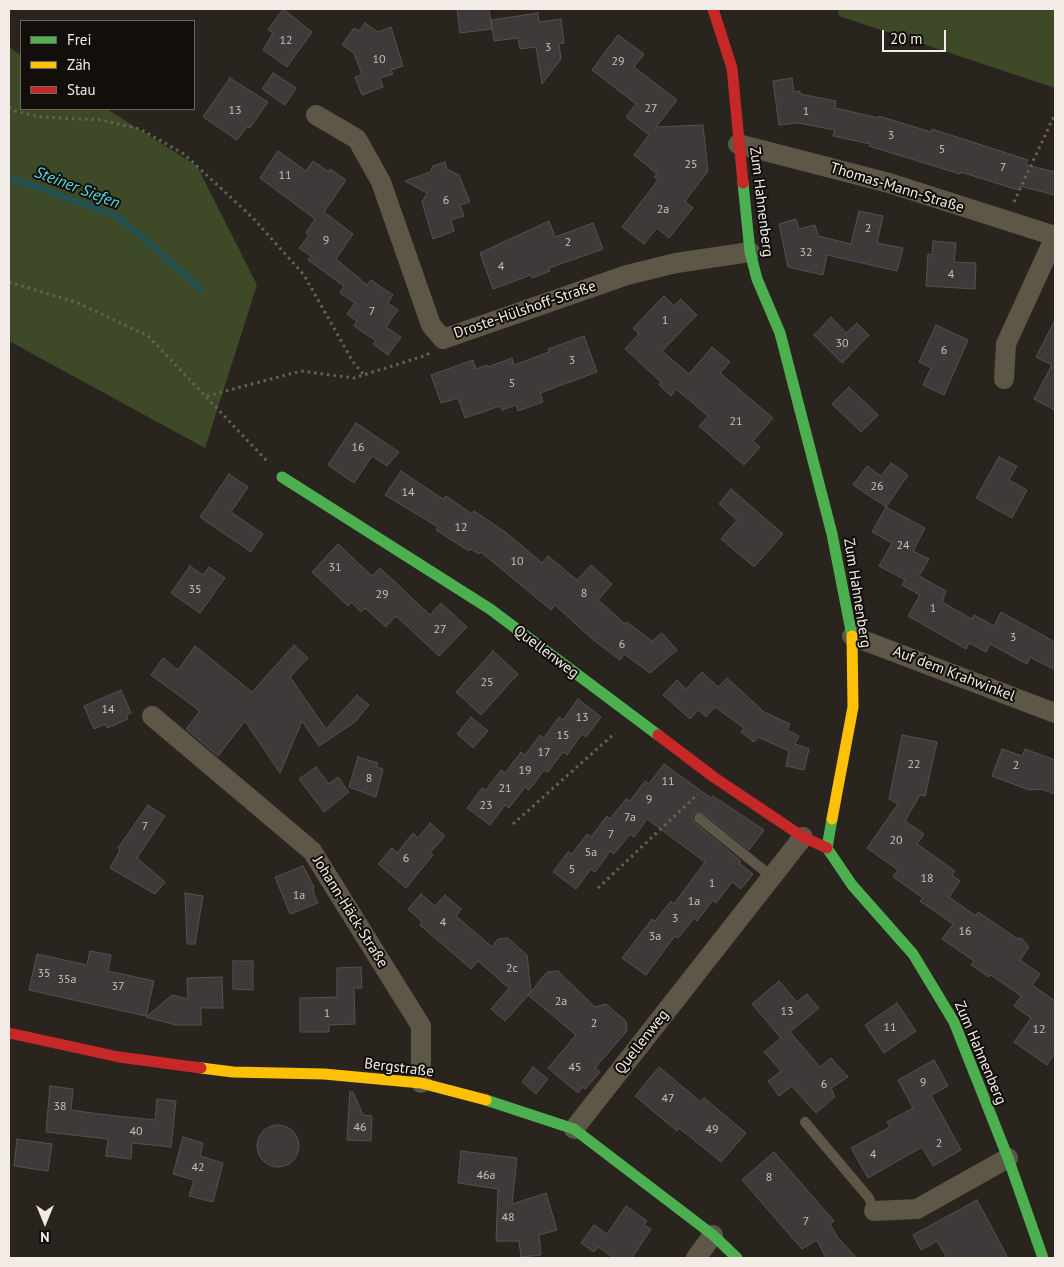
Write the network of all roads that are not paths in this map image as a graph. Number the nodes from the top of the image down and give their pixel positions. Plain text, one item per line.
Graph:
1 (713, 9) edge
2 (316, 115) dead end
3 (738, 144) junction
4 (1055, 236) edge
5 (750, 252) junction
6 (1004, 379) dead end
7 (282, 478) road end
8 (852, 636) junction
9 (1055, 713) edge
10 (152, 716) dead end
11 (699, 818) dead end
12 (803, 837) junction
13 (827, 848) junction
14 (772, 877) junction
15 (9, 1034) edge
16 (421, 1083) junction
17 (805, 1122) dead end
18 (574, 1129) junction
19 (1008, 1158) junction
20 (874, 1211) joint
21 (713, 1235) junction
22 (696, 1258) edge
23 (737, 1258) edge
24 (1043, 1258) edge

1 - 3 street, Zum Hahnenberg
2 - 5 street, Droste-Hülshoff-Straße
3 - 4 street, Thomas-Mann-Straße
3 - 5 street, Zum Hahnenberg
4 - 6 street, Thomas-Mann-Straße
5 - 8 street, Zum Hahnenberg
7 - 12 street, Quellenweg
8 - 9 street, Auf dem Krahwinkel
8 - 13 street, Zum Hahnenberg
10 - 16 street, Johann-Häck-Straße
11 - 14 lane
12 - 13 street, Quellenweg
12 - 14 street, Quellenweg
13 - 19 street, Zum Hahnenberg
14 - 18 street, Quellenweg
15 - 16 street, Bergstraße
16 - 18 street, Bergstraße
17 - 20 lane
18 - 21 street, Bergstraße
19 - 20 street
19 - 24 street, Zum Hahnenberg
21 - 22 street
21 - 23 street, Bergstraße

